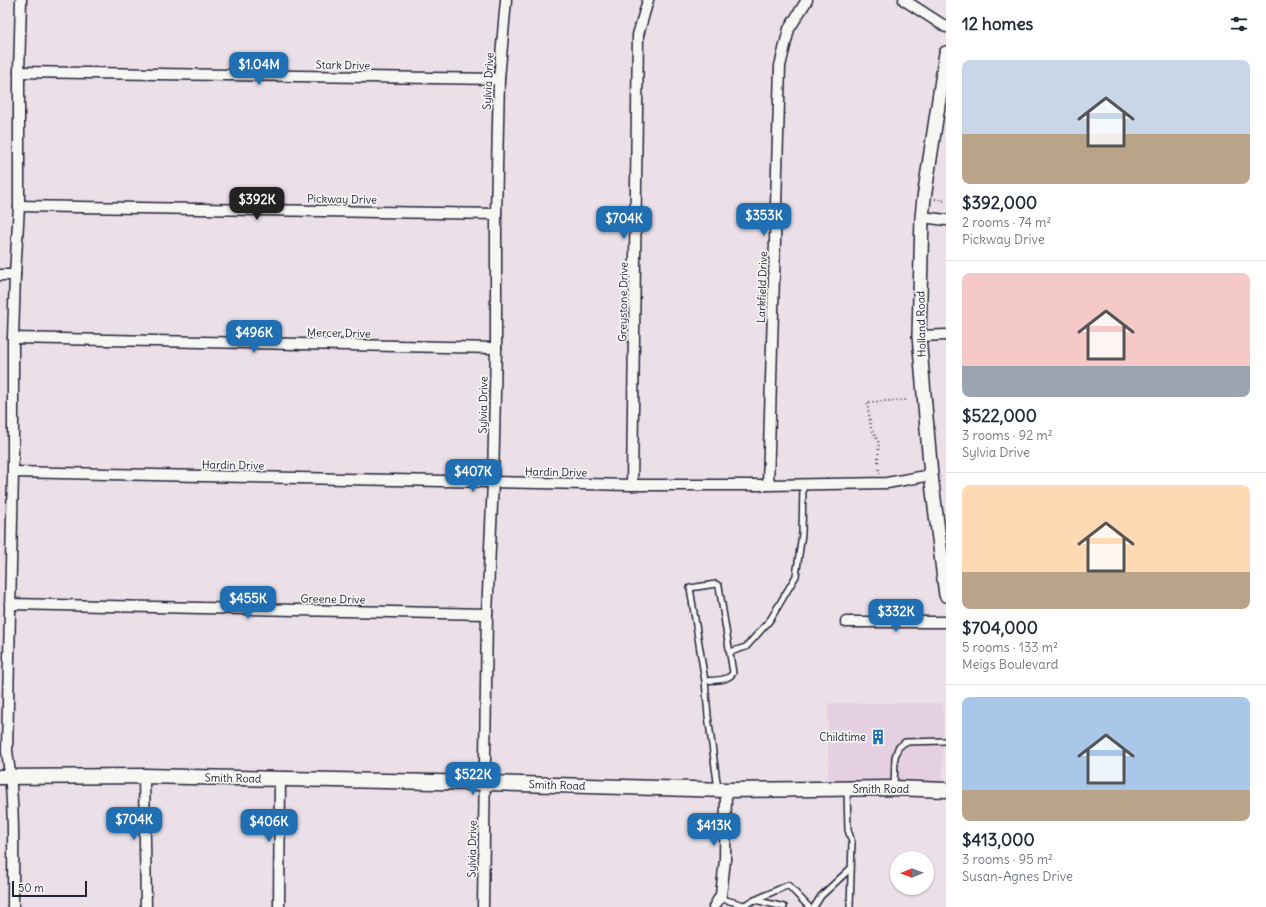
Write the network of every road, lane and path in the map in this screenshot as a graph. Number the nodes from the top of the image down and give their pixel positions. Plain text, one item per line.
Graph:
1 (21, 0) edge
2 (506, 0) edge
3 (648, 0) edge
4 (807, 0) edge
5 (904, 0) edge
6 (946, 27) edge
7 (946, 53) edge
8 (19, 72) junction
9 (499, 79) junction
10 (19, 206) junction
11 (496, 214) junction
12 (922, 218) junction
13 (946, 220) edge
14 (0, 275) edge
15 (15, 275) junction
16 (946, 335) edge
17 (919, 336) junction
18 (13, 338) junction
19 (496, 348) junction
20 (906, 400) dead end
21 (13, 472) junction
22 (931, 475) junction
23 (493, 482) junction
24 (880, 484) junction
25 (632, 485) junction
26 (768, 485) junction
27 (803, 485) junction
28 (946, 595) edge
29 (10, 604) junction
30 (487, 614) junction
31 (846, 622) dead end
32 (946, 622) edge
33 (730, 652) junction
34 (706, 681) junction
35 (946, 741) edge
36 (144, 776) junction
37 (6, 777) edge
38 (280, 779) junction
39 (485, 783) junction
40 (894, 788) junction
41 (848, 789) junction
42 (722, 790) junction
43 (946, 790) edge
44 (851, 868) junction
45 (719, 898) junction
46 (755, 900) junction
47 (13, 907) edge
48 (146, 907) edge
49 (279, 907) edge
50 (483, 907) edge
51 (714, 907) edge
52 (784, 907) edge
53 (809, 907) edge
54 (814, 907) edge
55 (850, 907) edge

1 - 8 street
2 - 9 street, Sylvia Drive
3 - 25 street, Greystone Drive
4 - 26 street, Larkfield Drive
5 - 6 street
7 - 12 street, Holland Road
8 - 9 street, Stark Drive
8 - 10 street
9 - 11 street, Sylvia Drive
10 - 11 street, Pickway Drive
10 - 15 street
11 - 19 street, Sylvia Drive
12 - 13 street
12 - 17 street, Holland Road
14 - 15 street
15 - 18 street
16 - 17 street
17 - 22 street, Holland Road
18 - 19 street, Mercer Drive
18 - 21 street
19 - 23 street, Sylvia Drive
20 - 24 path
21 - 23 street, Hardin Drive
21 - 29 street
22 - 24 street, Hardin Drive
22 - 28 street, Holland Road
23 - 25 street, Hardin Drive
23 - 30 street, Sylvia Drive
24 - 27 street, Hardin Drive
25 - 26 street, Hardin Drive
26 - 27 street, Hardin Drive
27 - 33 lane
29 - 30 street, Greene Drive
29 - 37 street
30 - 39 street, Sylvia Drive
31 - 32 street
33 - 34 lane
33 - 34 lane
34 - 42 lane
35 - 40 lane
36 - 37 main road, Smith Road
36 - 38 main road, Smith Road
36 - 48 street
37 - 47 street
38 - 39 main road, Smith Road
38 - 49 street
39 - 42 main road, Smith Road
39 - 50 street, Sylvia Drive
40 - 41 main road, Smith Road
40 - 43 main road, Smith Road
41 - 42 main road, Smith Road
41 - 44 lane
42 - 45 street
44 - 54 lane
44 - 55 lane
45 - 46 lane
45 - 51 street
46 - 52 lane
46 - 53 lane

